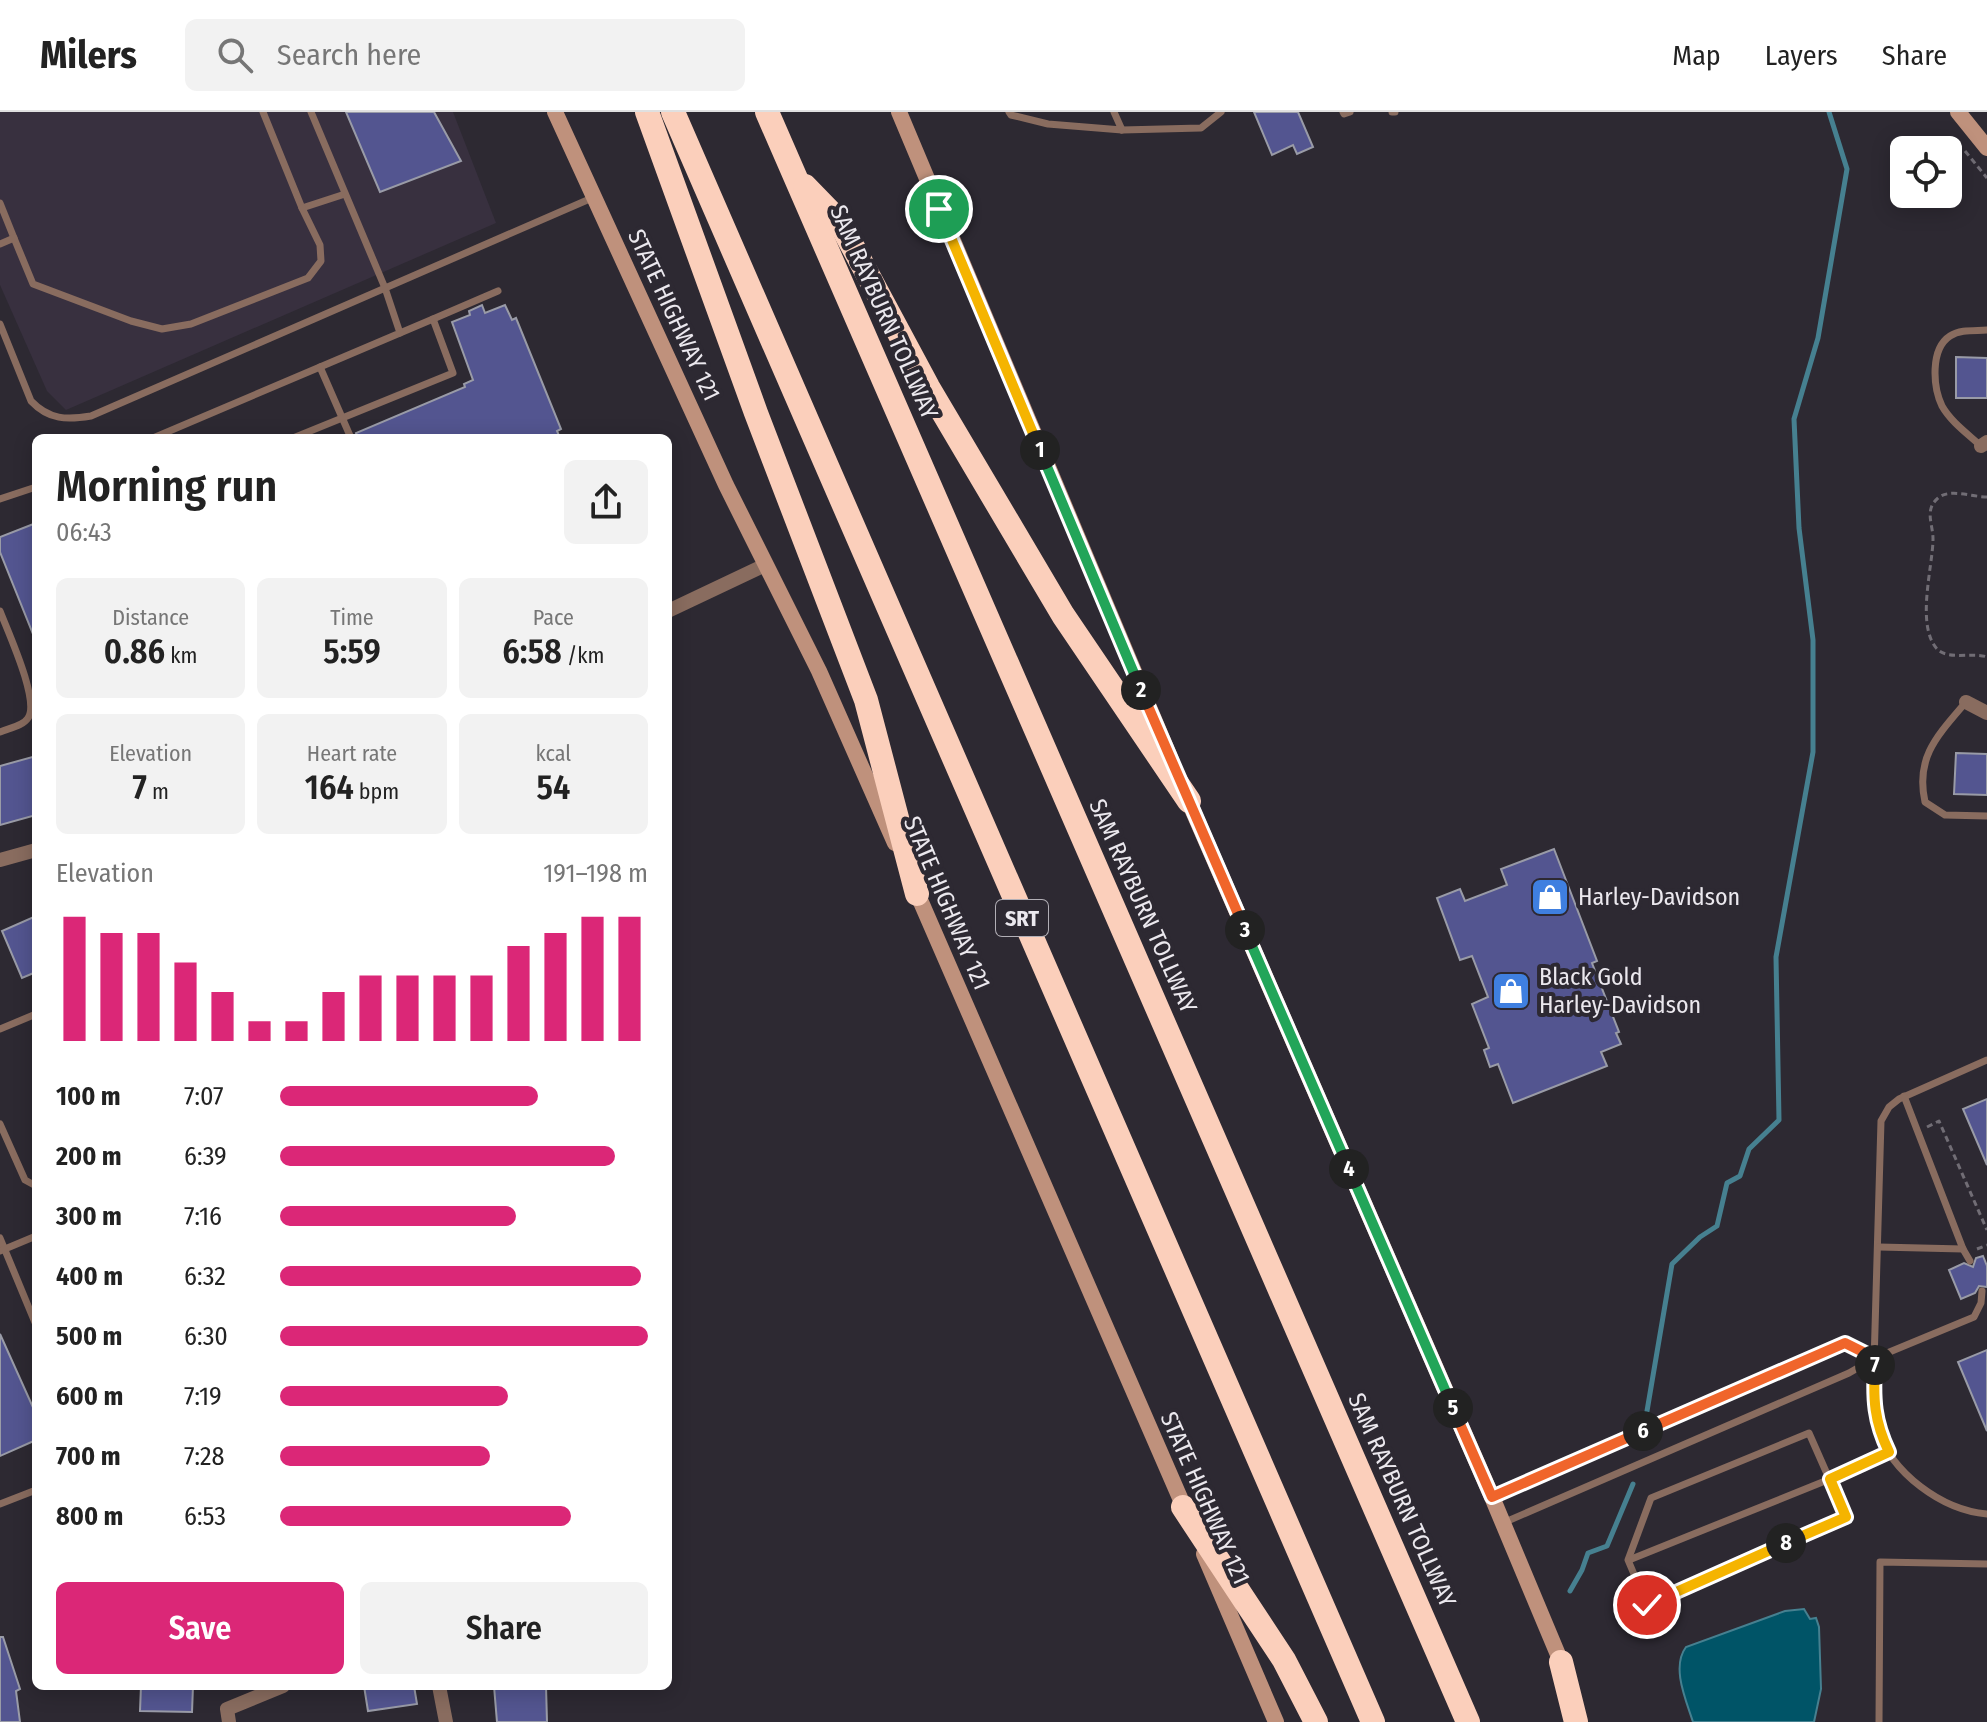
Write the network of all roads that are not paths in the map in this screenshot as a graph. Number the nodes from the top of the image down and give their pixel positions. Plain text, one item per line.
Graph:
1 (263, 112) edge
2 (311, 112) edge
3 (555, 112) edge
4 (647, 112) edge
5 (673, 112) edge
6 (767, 112) edge
7 (899, 112) edge
8 (1009, 112) edge
9 (1114, 112) edge
10 (1221, 112) edge
11 (1343, 112) edge
12 (1350, 112) edge
13 (1958, 112) edge
14 (1122, 130) junction
15 (1987, 148) edge
16 (794, 175) junction
17 (345, 194) junction
18 (594, 197) junction
19 (0, 203) edge
20 (302, 208) junction
21 (14, 238) junction
22 (0, 244) edge
23 (385, 288) junction
24 (498, 291) dead end
25 (433, 319) junction
26 (0, 324) edge
27 (1987, 330) edge
28 (400, 333) junction
29 (320, 367) junction
30 (342, 418) junction
31 (163, 434) edge
32 (303, 434) edge
33 (349, 434) edge
34 (1984, 444) edge
35 (32, 488) edge
36 (0, 499) edge
37 (765, 565) junction
38 (672, 609) edge
39 (0, 611) edge
40 (1966, 702) joint
41 (1987, 713) edge
42 (0, 719) edge
43 (2, 731) edge
44 (1189, 801) junction
45 (1987, 816) edge
46 (32, 851) edge
47 (0, 860) edge
48 (917, 894) junction
49 (32, 1016) edge
50 (0, 1029) edge
51 (1987, 1060) edge
52 (1904, 1096) junction
53 (0, 1124) edge
54 (32, 1184) edge
55 (0, 1238) edge
56 (32, 1238) edge
57 (1879, 1247) junction
58 (1963, 1249) junction
59 (2, 1250) edge
60 (1970, 1261) dead end
61 (1982, 1291) dead end
62 (32, 1316) edge
63 (1875, 1358) junction
64 (1889, 1452) junction
65 (1830, 1479) junction
66 (32, 1492) edge
67 (1492, 1497) junction
68 (0, 1504) edge
69 (1183, 1507) junction
70 (1987, 1514) edge
71 (1503, 1523) junction
72 (1628, 1560) junction
73 (1987, 1564) edge
74 (1561, 1662) junction
75 (275, 1690) edge
76 (440, 1690) edge
77 (228, 1715) edge
78 (446, 1722) edge
79 (1276, 1722) edge
80 (1316, 1722) edge
81 (1373, 1722) edge
82 (1468, 1722) edge
83 (1576, 1722) edge
84 (1587, 1722) edge
85 (1879, 1722) edge

1 - 20 lane
2 - 17 lane
3 - 18 main road, STATE HIGHWAY 121
4 - 48 highway
5 - 81 highway, SRT
6 - 16 highway, SAM RAYBURN TOLLWAY
7 - 44 main road
8 - 14 lane
9 - 14 lane
10 - 14 lane
11 - 12 lane
13 - 15 main road
16 - 44 highway
16 - 82 highway, SAM RAYBURN TOLLWAY
17 - 20 lane
17 - 23 lane
18 - 23 lane
18 - 37 main road, STATE HIGHWAY 121
19 - 21 lane
20 - 21 lane
21 - 22 lane
23 - 26 lane
23 - 28 lane
24 - 25 lane
25 - 28 lane
25 - 30 lane
27 - 34 lane
28 - 29 lane
29 - 30 lane
29 - 31 lane
30 - 32 lane
30 - 33 lane
35 - 36 lane
37 - 38 street
37 - 48 main road, STATE HIGHWAY 121
39 - 43 lane
40 - 41 street
40 - 45 lane
42 - 43 lane
44 - 67 main road
46 - 47 street
48 - 69 main road, STATE HIGHWAY 121
49 - 50 lane
51 - 52 lane
52 - 57 lane
52 - 58 lane
53 - 54 lane
55 - 59 lane
56 - 59 lane
57 - 58 lane
57 - 63 lane
58 - 60 lane
59 - 62 lane
61 - 63 lane
63 - 64 lane
63 - 67 lane
63 - 71 lane
64 - 65 lane
64 - 70 lane
65 - 72 lane
65 - 72 lane
65 - 72 lane
66 - 68 lane
67 - 71 main road
69 - 79 main road, STATE HIGHWAY 121
69 - 80 highway
71 - 74 main road
73 - 85 lane
74 - 83 highway
74 - 84 main road
75 - 77 street
76 - 78 street

